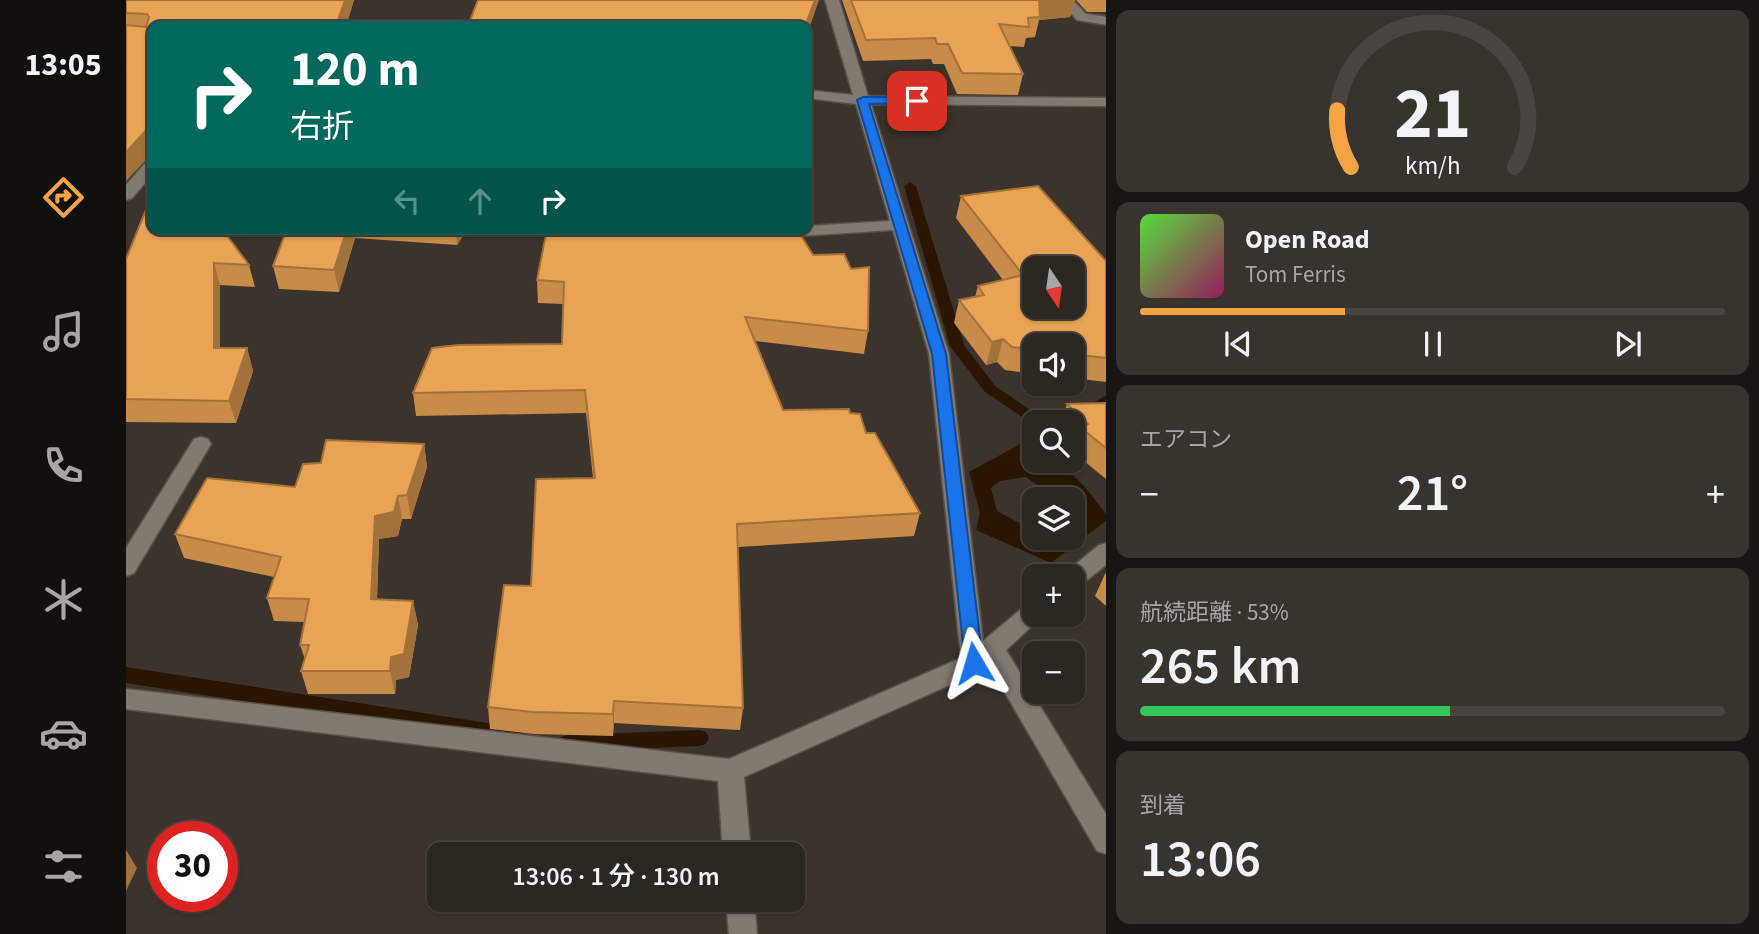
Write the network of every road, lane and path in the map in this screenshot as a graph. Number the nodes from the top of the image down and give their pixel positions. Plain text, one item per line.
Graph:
1 (832, 0) edge
2 (1066, 0) edge
3 (1106, 21) edge
4 (812, 95) edge
5 (863, 100) junction
6 (1106, 102) edge
7 (147, 171) edge
8 (126, 195) edge
9 (900, 225) junction
10 (812, 230) edge
11 (201, 443) dead end
12 (1106, 551) edge
13 (126, 567) edge
14 (1085, 569) edge
15 (1022, 622) edge
16 (983, 655) junction
17 (126, 699) edge
18 (730, 771) junction
19 (736, 842) edge
20 (1106, 842) edge
21 (741, 912) edge
22 (743, 934) edge

1 - 5 street
2 - 3 street
4 - 5 street
5 - 6 street
5 - 9 street
7 - 8 street
9 - 10 street
9 - 16 street
11 - 13 street
12 - 14 street
15 - 16 street
16 - 18 street
16 - 20 street
17 - 18 street
18 - 19 street
21 - 22 street

